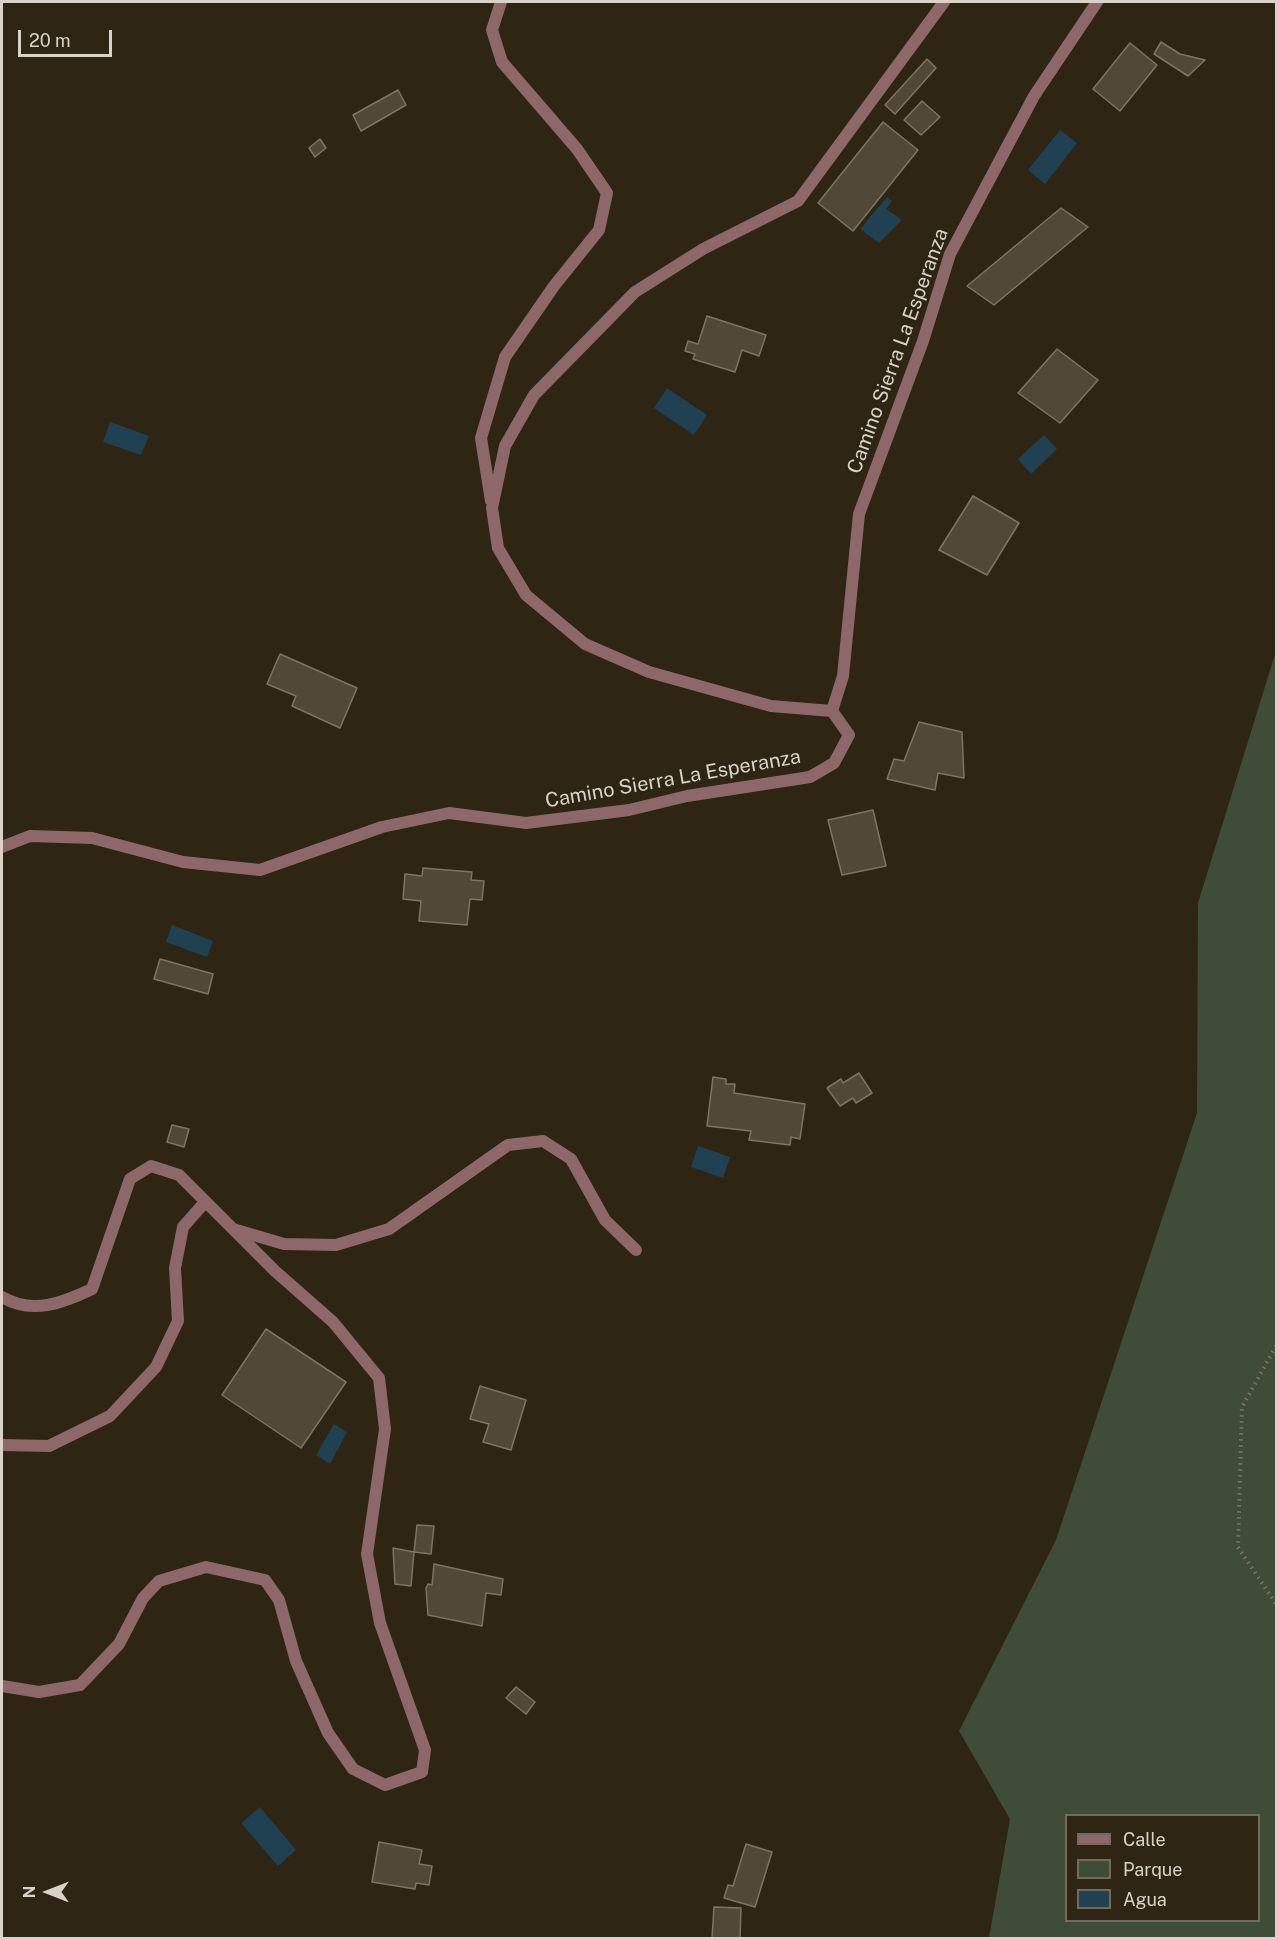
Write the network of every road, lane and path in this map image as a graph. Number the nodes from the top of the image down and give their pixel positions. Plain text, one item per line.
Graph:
1 (501, 2) edge
2 (944, 2) edge
3 (1097, 2) edge
4 (492, 508) junction
5 (832, 711) junction
6 (2, 847) edge
7 (205, 1202) junction
8 (232, 1229) junction
9 (636, 1250) dead end
10 (2, 1298) edge
11 (1276, 1347) edge
12 (2, 1445) edge
13 (1276, 1604) edge
14 (2, 1686) edge

1 - 4 street
2 - 4 street
3 - 5 street, Camino Sierra La Esperanza
4 - 5 street
5 - 6 street, Camino Sierra La Esperanza
7 - 8 street
7 - 10 street
7 - 12 street
8 - 9 street
8 - 14 street
11 - 13 path

